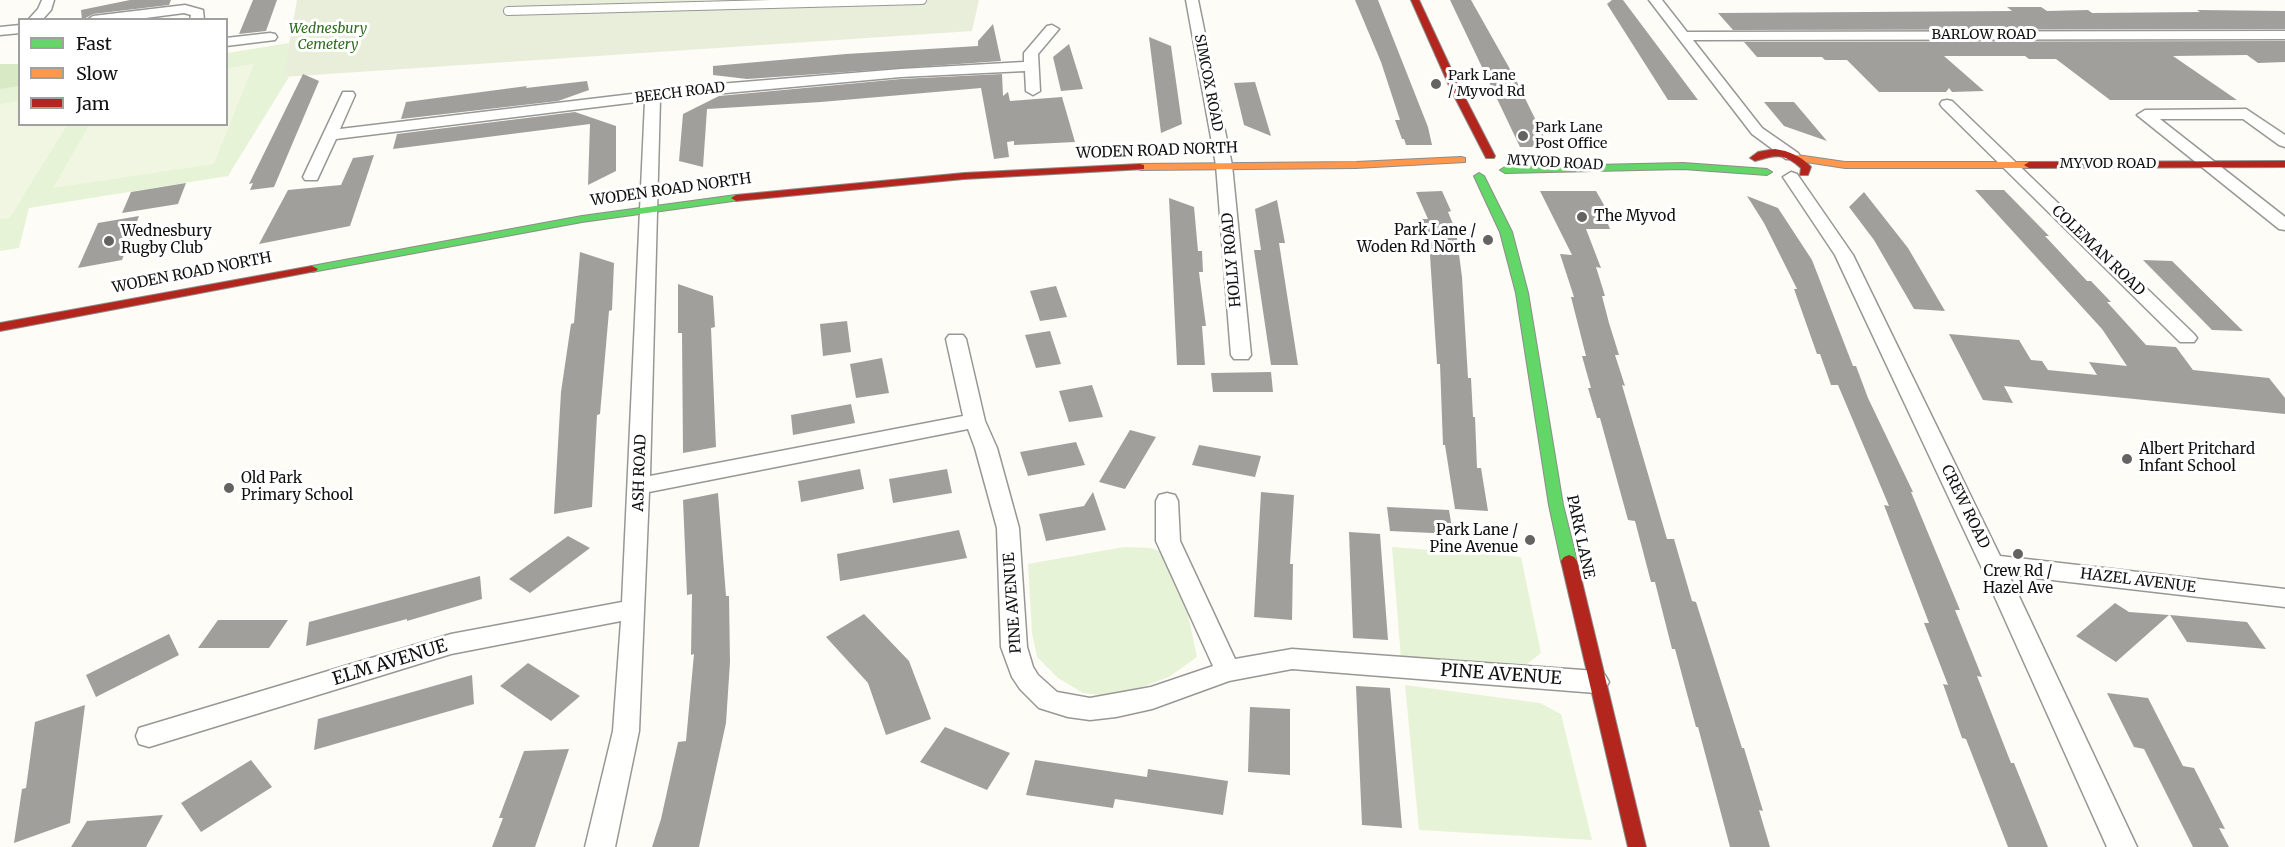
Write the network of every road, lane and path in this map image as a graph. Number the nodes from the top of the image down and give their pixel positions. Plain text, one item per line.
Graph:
1 (48, 0) edge
2 (611, 0) edge
3 (922, 0) edge
4 (1192, 0) edge
5 (1415, 0) edge
6 (1655, 0) edge
7 (759, 2) edge
8 (606, 8) junction
9 (508, 11) dead end
10 (36, 18) edge
11 (110, 18) edge
12 (197, 18) edge
13 (18, 28) edge
14 (1052, 29) dead end
15 (0, 31) edge
16 (2285, 35) edge
17 (1683, 36) junction
18 (270, 37) dead end
19 (228, 42) edge
20 (1030, 66) junction
21 (1456, 90) junction
22 (1033, 91) dead end
23 (348, 95) dead end
24 (653, 96) junction
25 (1947, 104) dead end
26 (1757, 130) junction
27 (331, 135) junction
28 (2285, 142) edge
29 (1756, 156) junction
30 (1467, 157) junction
31 (2009, 164) junction
32 (2207, 164) junction
33 (2285, 164) edge
34 (1224, 165) junction
35 (1683, 166) junction
36 (1796, 166) junction
37 (1767, 172) junction
38 (1500, 174) junction
39 (311, 177) dead end
40 (648, 209) junction
41 (2285, 225) edge
42 (1506, 232) junction
43 (0, 327) edge
44 (2187, 338) dead end
45 (956, 339) dead end
46 (1241, 355) dead end
47 (975, 421) junction
48 (639, 486) junction
49 (1167, 501) dead end
50 (1992, 564) junction
51 (2285, 598) edge
52 (634, 609) junction
53 (1228, 671) junction
54 (1596, 682) junction
55 (149, 736) dead end
56 (600, 847) edge
57 (1637, 847) edge
58 (2122, 847) edge

1 - 10 street
2 - 8 lane
3 - 7 lane
4 - 34 street, SIMCOX ROAD
5 - 21 street, PARK LANE
6 - 17 street, CREW ROAD
7 - 8 lane
8 - 9 lane
11 - 12 street
13 - 15 street
14 - 20 street
16 - 17 street, BARLOW ROAD
17 - 26 street, CREW ROAD
18 - 19 street
20 - 22 street
20 - 24 street, BEECH ROAD
21 - 30 street, PARK LANE
21 - 38 street, PARK LANE
23 - 27 street
24 - 27 street, BEECH ROAD
24 - 40 street, ASH ROAD
25 - 31 street
26 - 29 street
26 - 36 street, CREW ROAD
27 - 39 street
28 - 32 street
29 - 35 street, MYVOD ROAD
29 - 36 street, MYVOD ROAD
29 - 37 street
30 - 34 street, WODEN ROAD NORTH
30 - 38 street
30 - 38 street
30 - 42 street, PARK LANE
31 - 32 street, MYVOD ROAD
31 - 36 street, MYVOD ROAD
31 - 44 street, COLEMAN ROAD
32 - 33 street, MYVOD ROAD
32 - 41 street
34 - 40 street, WODEN ROAD NORTH
34 - 46 street, HOLLY ROAD
35 - 37 street, MYVOD ROAD
35 - 38 street, MYVOD ROAD
36 - 37 street, MYVOD ROAD
36 - 50 street, CREW ROAD
38 - 42 street, PARK LANE
40 - 43 street, WODEN ROAD NORTH
40 - 48 street, ASH ROAD
42 - 54 street, PARK LANE
45 - 47 street, PINE AVENUE
47 - 48 street
47 - 53 street, PINE AVENUE
48 - 52 street, ASH ROAD
49 - 53 street
50 - 51 street, HAZEL AVENUE
50 - 58 street, CREW ROAD
52 - 55 street, ELM AVENUE
52 - 56 street, ASH ROAD
53 - 54 street, PINE AVENUE
54 - 57 street, PARK LANE

